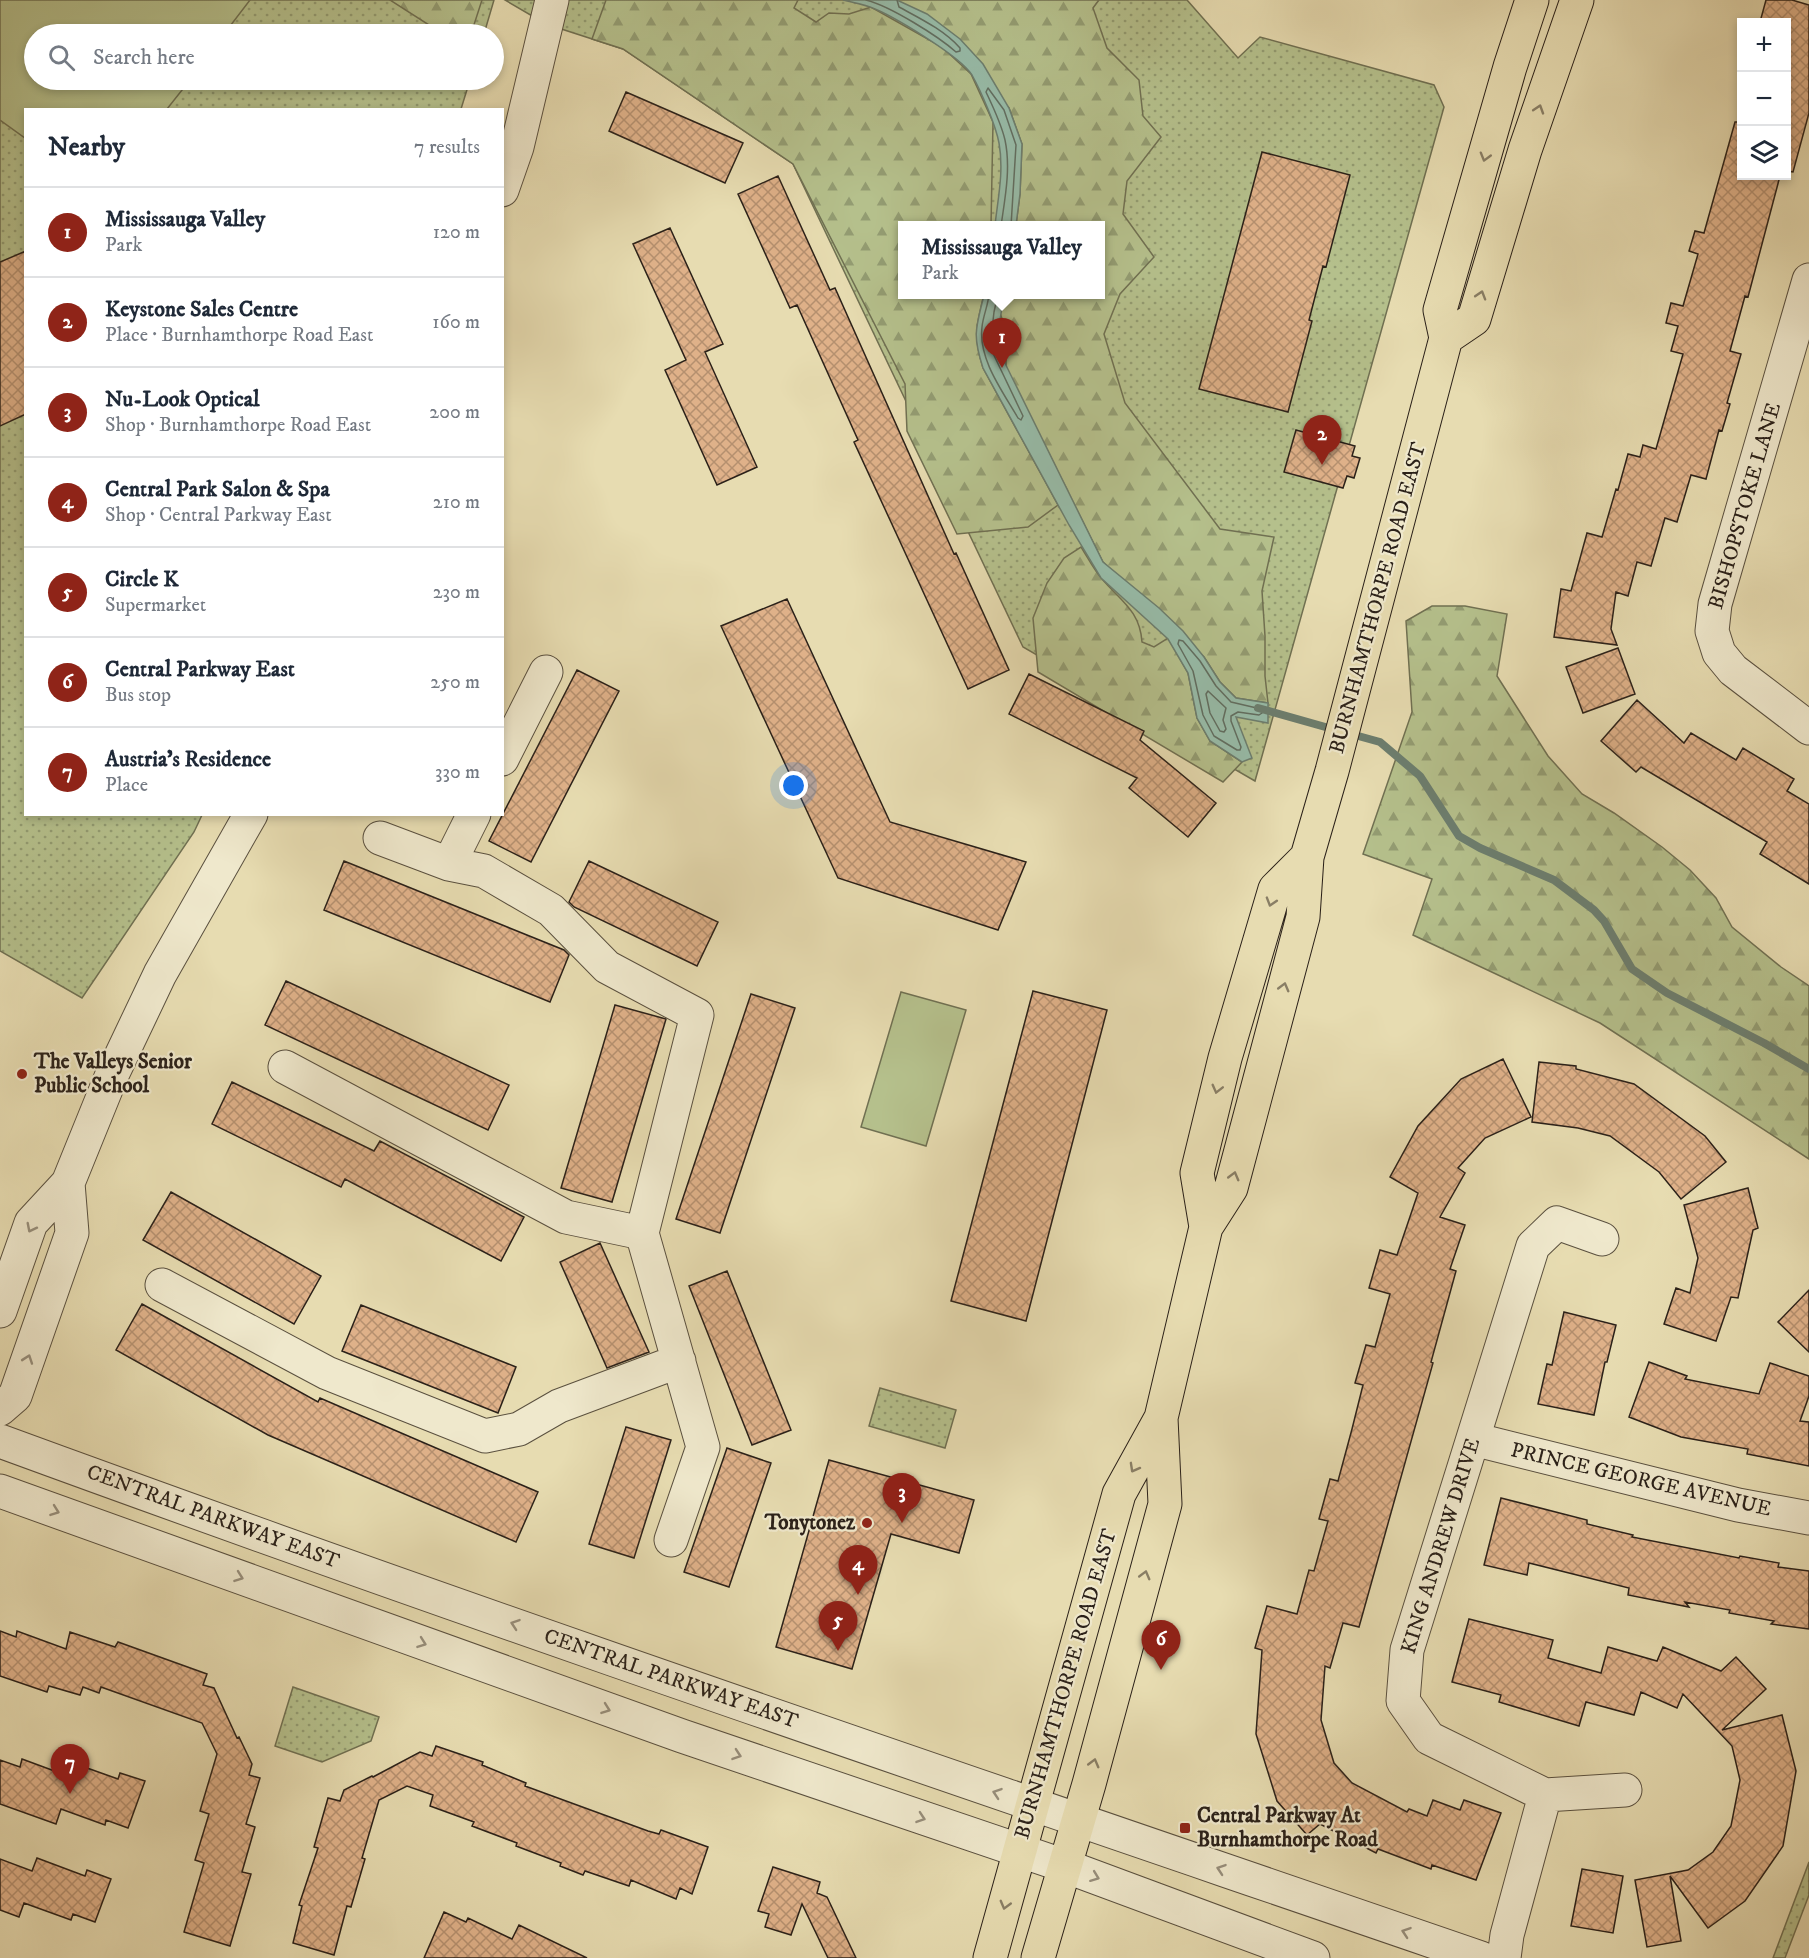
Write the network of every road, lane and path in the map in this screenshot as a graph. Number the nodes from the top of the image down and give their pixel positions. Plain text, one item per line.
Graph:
1 (552, 0) edge
2 (1532, 0) edge
3 (1577, 0) edge
4 (504, 184) edge
5 (1809, 279) edge
6 (1446, 338) junction
7 (546, 672) dead end
8 (1809, 728) edge
9 (504, 755) edge
10 (250, 816) edge
11 (473, 816) edge
12 (380, 838) dead end
13 (449, 864) junction
14 (285, 1067) dead end
15 (68, 1183) junction
16 (642, 1233) junction
17 (1602, 1239) dead end
18 (162, 1285) dead end
19 (0, 1311) edge
20 (679, 1361) junction
21 (0, 1409) edge
22 (1161, 1418) junction
23 (1473, 1439) junction
24 (0, 1441) edge
25 (0, 1491) edge
26 (1809, 1518) edge
27 (671, 1540) dead end
28 (1625, 1790) dead end
29 (1545, 1795) junction
30 (1032, 1805) junction
31 (1079, 1819) junction
32 (1020, 1852) junction
33 (1065, 1866) junction
34 (990, 1958) edge
35 (1038, 1958) edge
36 (1313, 1958) edge
37 (1481, 1958) edge
38 (1504, 1958) edge

1 - 4 street
2 -> 6 main road, BURNHAMTHORPE ROAD EAST
6 -> 3 main road
5 - 8 street, BISHOPSTOKE LANE
6 - 22 main road, BURNHAMTHORPE ROAD EAST
7 - 9 street
10 - 15 street
11 - 13 street
12 - 13 street
13 - 16 street
14 - 16 street
15 -> 19 street
21 -> 15 street
16 - 20 street
17 - 23 street, KING ANDREW DRIVE
18 - 20 street
20 - 27 street
22 -> 30 main road, BURNHAMTHORPE ROAD EAST
31 -> 22 main road, BURNHAMTHORPE ROAD EAST
23 - 26 street, PRINCE GEORGE AVENUE
23 - 29 street, KING ANDREW DRIVE
30 -> 24 street, CENTRAL PARKWAY EAST
25 -> 32 street
28 - 29 street
29 - 38 street
30 - 31 street, CENTRAL PARKWAY EAST
30 - 32 main road, BURNHAMTHORPE ROAD EAST
31 - 33 main road, BURNHAMTHORPE ROAD EAST
37 -> 31 street, CENTRAL PARKWAY EAST
32 - 33 street
32 -> 34 main road, BURNHAMTHORPE ROAD EAST
33 - 35 main road, BURNHAMTHORPE ROAD EAST
33 -> 36 street

